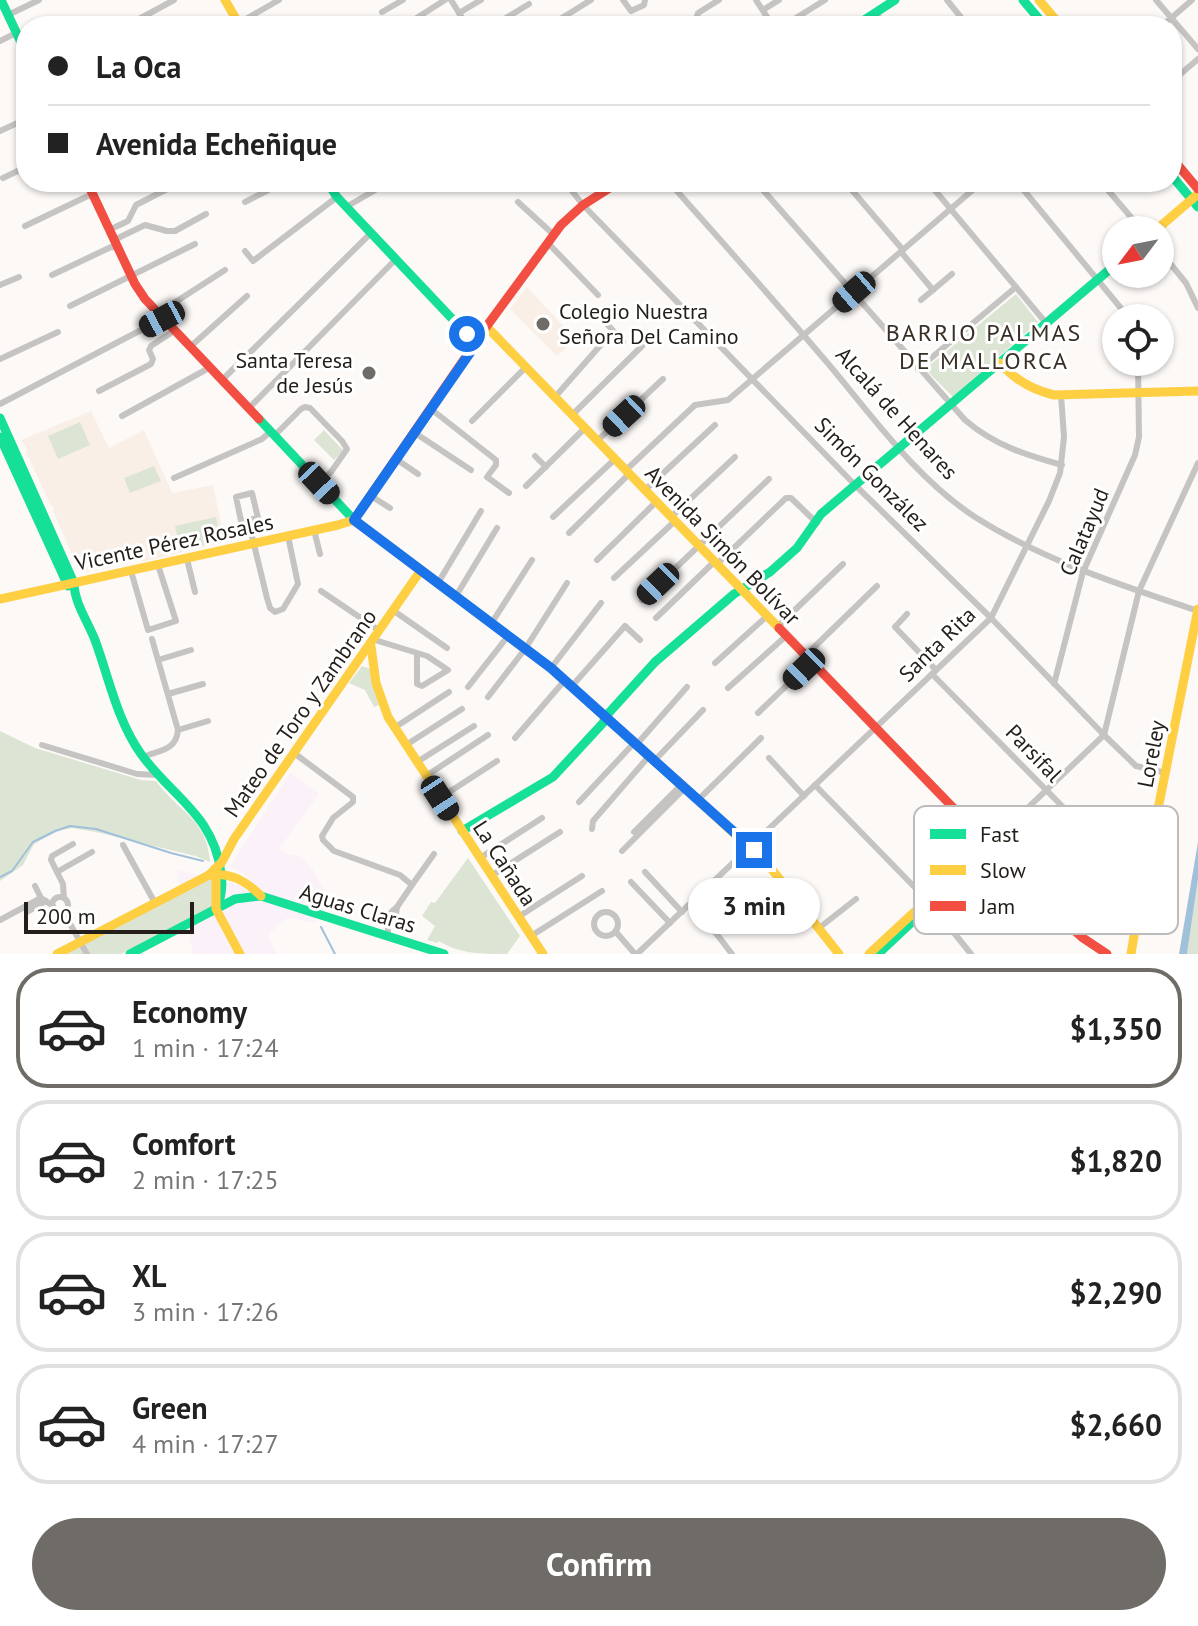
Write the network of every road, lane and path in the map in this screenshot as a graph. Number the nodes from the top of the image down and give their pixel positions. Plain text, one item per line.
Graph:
1 (1, 0) edge
2 (39, 0) edge
3 (174, 0) edge
4 (279, 0) edge
5 (403, 0) edge
6 (445, 0) edge
7 (451, 0) edge
8 (481, 0) edge
9 (591, 0) edge
10 (623, 0) edge
11 (645, 0) edge
12 (719, 0) edge
13 (756, 0) edge
14 (779, 0) edge
15 (825, 0) edge
16 (895, 0) edge
17 (947, 0) edge
18 (1023, 0) edge
19 (1039, 0) edge
20 (1156, 0) edge
21 (1192, 0) edge
22 (529, 4) dead end
23 (877, 7) edge
24 (763, 10) junction
25 (382, 12) dead end
26 (459, 13) junction
27 (145, 16) edge
28 (250, 16) edge
29 (420, 16) edge
30 (461, 16) edge
31 (509, 16) edge
32 (565, 16) edge
33 (697, 16) edge
34 (767, 16) edge
35 (799, 16) edge
36 (960, 16) edge
37 (1037, 16) edge
38 (1053, 16) edge
39 (1169, 16) edge
40 (1173, 16) edge
41 (7, 19) edge
42 (1182, 31) edge
43 (16, 33) joint
44 (0, 41) edge
45 (1198, 49) edge
46 (1198, 59) edge
47 (1182, 73) edge
48 (16, 172) edge
49 (1182, 174) edge
50 (3, 178) dead end
51 (161, 192) edge
52 (264, 192) edge
53 (334, 192) edge
54 (372, 192) edge
55 (573, 192) edge
56 (603, 192) edge
57 (678, 192) edge
58 (765, 192) edge
59 (853, 192) edge
60 (937, 192) edge
61 (971, 192) edge
62 (1025, 192) edge
63 (1110, 192) edge
64 (92, 194) joint
65 (337, 197) junction
66 (1196, 197) edge
67 (245, 202) dead end
68 (518, 202) dead end
69 (583, 205) junction
70 (346, 207) junction
71 (951, 209) junction
72 (206, 214) dead end
73 (1130, 216) edge
74 (1173, 216) edge
75 (25, 226) dead end
76 (109, 230) junction
77 (371, 233) junction
78 (551, 239) junction
79 (114, 244) junction
80 (195, 244) dead end
81 (245, 251) dead end
82 (902, 251) junction
83 (396, 259) junction
84 (1174, 268) edge
85 (225, 270) dead end
86 (952, 274) dead end
87 (52, 275) dead end
88 (131, 276) junction
89 (1102, 276) edge
90 (19, 277) dead end
91 (1098, 279) junction
92 (0, 285) edge
93 (1016, 287) junction
94 (933, 290) junction
95 (854, 292) junction
96 (598, 295) dead end
97 (247, 296) dead end
98 (921, 300) dead end
99 (1118, 304) edge
100 (70, 306) dead end
101 (1198, 308) edge
102 (160, 316) junction
103 (1046, 323) junction
104 (607, 324) dead end
105 (487, 327) junction
106 (174, 331) junction
107 (613, 331) junction
108 (58, 332) dead end
109 (804, 335) junction
110 (623, 342) dead end
111 (476, 344) junction
112 (642, 346) dead end
113 (190, 347) junction
114 (0, 359) edge
115 (1000, 363) junction
116 (526, 367) junction
117 (209, 368) junction
118 (918, 369) junction
119 (1138, 376) edge
120 (663, 379) dead end
121 (753, 379) junction
122 (221, 381) junction
123 (99, 391) dead end
124 (1198, 391) edge
125 (1139, 393) junction
126 (1061, 395) junction
127 (555, 397) junction
128 (0, 404) edge
129 (951, 404) junction
130 (248, 409) junction
131 (431, 409) junction
132 (572, 415) junction
133 (122, 416) dead end
134 (0, 418) edge
135 (472, 421) dead end
136 (715, 425) dead end
137 (585, 428) junction
138 (415, 433) junction
139 (272, 434) junction
140 (0, 437) edge
141 (597, 441) junction
142 (899, 448) junction
143 (535, 456) dead end
144 (735, 457) dead end
145 (396, 459) junction
146 (615, 459) junction
147 (1198, 463) edge
148 (1062, 465) junction
149 (546, 467) junction
150 (471, 470) dead end
151 (627, 472) junction
152 (418, 474) dead end
153 (174, 478) dead end
154 (769, 479) dead end
155 (319, 483) junction
156 (855, 485) junction
157 (526, 486) dead end
158 (645, 490) junction
159 (509, 493) dead end
160 (371, 496) junction
161 (656, 502) junction
162 (390, 508) dead end
163 (481, 511) dead end
164 (553, 517) dead end
165 (673, 519) junction
166 (248, 520) junction
167 (354, 520) junction
168 (817, 523) junction
169 (497, 528) dead end
170 (314, 530) junction
171 (569, 533) dead end
172 (288, 536) junction
173 (253, 544) junction
174 (698, 545) junction
175 (1026, 546) junction
176 (320, 554) dead end
177 (187, 559) junction
178 (532, 560) dead end
179 (597, 560) dead end
180 (715, 563) junction
181 (843, 564) dead end
182 (158, 565) junction
183 (421, 570) junction
184 (131, 571) junction
185 (1083, 572) junction
186 (614, 578) dead end
187 (438, 583) junction
188 (567, 583) dead end
189 (71, 586) junction
190 (877, 586) dead end
191 (740, 589) junction
192 (321, 591) dead end
193 (1139, 591) junction
194 (195, 592) dead end
195 (456, 596) junction
196 (0, 599) edge
197 (642, 600) dead end
198 (601, 603) dead end
199 (1198, 610) edge
200 (394, 611) junction
201 (907, 614) dead end
202 (767, 616) junction
203 (656, 618) dead end
204 (991, 618) junction
205 (491, 624) junction
206 (777, 627) junction
207 (508, 636) junction
208 (786, 636) junction
209 (152, 639) dead end
210 (375, 639) junction
211 (640, 640) dead end
212 (447, 648) dead end
213 (525, 649) junction
214 (191, 650) dead end
215 (417, 653) junction
216 (364, 656) junction
217 (808, 659) junction
218 (158, 660) junction
219 (715, 663) dead end
220 (372, 665) junction
221 (551, 668) junction
222 (934, 672) junction
223 (568, 683) junction
224 (203, 684) dead end
225 (1054, 684) junction
226 (468, 687) dead end
227 (687, 687) dead end
228 (728, 688) dead end
229 (449, 692) dead end
230 (168, 694) junction
231 (488, 697) dead end
232 (462, 709) dead end
233 (703, 710) dead end
234 (758, 713) dead end
235 (606, 716) junction
236 (208, 721) dead end
237 (474, 726) dead end
238 (394, 728) junction
239 (875, 728) junction
240 (178, 730) junction
241 (488, 735) dead end
242 (1104, 735) junction
243 (515, 738) dead end
244 (761, 738) dead end
245 (636, 743) junction
246 (42, 745) dead end
247 (406, 745) junction
248 (294, 753) junction
249 (142, 757) junction
250 (652, 758) junction
251 (769, 758) dead end
252 (497, 761) dead end
253 (417, 762) junction
254 (1166, 773) junction
255 (158, 775) junction
256 (426, 776) junction
257 (815, 785) junction
258 (683, 786) junction
259 (1046, 791) junction
260 (804, 796) junction
261 (180, 798) junction
262 (440, 798) junction
263 (698, 800) junction
264 (579, 802) dead end
265 (950, 806) edge
266 (1030, 806) edge
267 (1061, 806) edge
268 (1159, 806) edge
269 (542, 818) dead end
270 (592, 829) dead end
271 (462, 831) junction
272 (560, 832) dead end
273 (634, 832) dead end
274 (73, 844) dead end
275 (230, 844) junction
276 (123, 845) dead end
277 (217, 846) junction
278 (750, 847) junction
279 (622, 851) dead end
280 (92, 852) dead end
281 (434, 854) dead end
282 (480, 858) junction
283 (216, 871) junction
284 (57, 872) junction
285 (645, 872) dead end
286 (491, 876) junction
287 (582, 876) dead end
288 (631, 882) dead end
289 (247, 883) junction
290 (412, 885) junction
291 (35, 886) dead end
292 (914, 887) edge
293 (602, 891) dead end
294 (62, 896) junction
295 (261, 896) junction
296 (241, 897) junction
297 (856, 899) dead end
298 (48, 902) junction
299 (692, 902) junction
300 (155, 903) junction
301 (216, 909) junction
302 (27, 912) dead end
303 (682, 912) junction
304 (64, 913) junction
305 (914, 914) edge
306 (518, 917) junction
307 (0, 920) edge
308 (670, 923) junction
309 (819, 928) junction
310 (616, 932) junction
311 (955, 934) edge
312 (1078, 934) edge
313 (1134, 934) edge
314 (894, 935) junction
315 (388, 936) junction
316 (531, 936) junction
317 (80, 942) junction
318 (415, 949) edge
319 (57, 954) edge
320 (87, 954) edge
321 (130, 954) edge
322 (240, 954) edge
323 (444, 954) edge
324 (543, 954) edge
325 (636, 954) edge
326 (732, 954) edge
327 (839, 954) edge
328 (869, 954) edge
329 (878, 954) edge
330 (971, 954) edge
331 (1107, 954) edge
332 (1131, 954) edge

1 - 41 street
2 - 41 street
3 - 27 street
4 - 28 street
5 - 25 street
6 - 29 street
7 - 26 street
8 - 26 street
9 - 32 street
10 - 11 street
12 - 33 street
13 - 24 street
14 - 24 street
15 - 35 street
16 - 23 street
17 - 36 street
18 - 37 street
19 - 38 street
20 - 39 street
21 - 40 street
22 - 31 street
24 - 34 street
26 - 30 street
41 - 43 street
42 - 45 street
43 - 44 street
46 - 47 street
48 - 50 street
49 - 66 street
51 - 76 street
52 - 67 street
53 - 65 street
54 - 70 street
55 - 69 street, Simón González
56 - 69 street
57 - 109 street, Alcalá de Henares
58 - 95 street
59 - 82 street
60 - 71 street
61 - 71 street
62 - 91 street
63 - 73 street
64 - 75 street
64 - 76 street
65 - 70 street
65 - 81 street
66 - 74 street
68 - 78 street
69 - 78 street
69 - 121 street, Simón González
70 - 77 street
71 - 82 street
71 - 93 street
72 - 79 street
76 - 79 street
77 - 83 street
77 - 122 street
78 - 96 street
78 - 105 street
79 - 87 street
79 - 88 street
80 - 88 street
82 - 94 street
82 - 95 street
83 - 111 street
83 - 130 street
84 - 101 street
85 - 102 street
86 - 94 street
88 - 100 street
88 - 102 street
89 - 91 street
90 - 92 street
91 - 99 street
91 - 103 street
93 - 103 street
93 - 118 street
94 - 98 street
95 - 109 street
95 - 118 street
97 - 113 street
102 - 106 street
102 - 128 street
103 - 115 street
104 - 107 street
105 - 111 street
105 - 116 street, Avenida Simón Bolívar
106 - 113 street
106 - 123 street
107 - 110 street
107 - 127 street
108 - 114 street
109 - 121 street
109 - 142 street, Alcalá de Henares
111 - 131 street
112 - 132 street
113 - 117 street
115 - 126 street
115 - 129 street
116 - 127 street, Avenida Simón Bolívar
116 - 135 street
117 - 122 street
117 - 133 street
118 - 129 street
119 - 125 street, Calatayud
120 - 141 street
121 - 151 street
121 - 156 street, Simón González
122 - 130 street
124 - 125 street
125 - 126 street
125 - 185 street, Calatayud
126 - 148 street, Santa Rita
127 - 132 street, Avenida Simón Bolívar
129 - 142 street
129 - 148 street
130 - 139 street
131 - 138 street
131 - 159 street
132 - 137 street, Avenida Simón Bolívar
134 - 189 street
136 - 158 street
137 - 141 street, Avenida Simón Bolívar
137 - 149 street
138 - 145 street
138 - 150 street
139 - 153 street
139 - 155 street
139 - 155 street
140 - 189 street
141 - 146 street, Avenida Simón Bolívar
142 - 156 street
142 - 175 street, Alcalá de Henares
143 - 149 street
144 - 165 street
145 - 152 street
145 - 160 street
146 - 151 street, Avenida Simón Bolívar
146 - 164 street
147 - 193 street
148 - 175 street, Santa Rita
149 - 157 street
151 - 158 street, Avenida Simón Bolívar
151 - 171 street
154 - 174 street
155 - 167 street
156 - 168 street
156 - 204 street, Simón González
158 - 161 street, Avenida Simón Bolívar
160 - 162 street
160 - 167 street
161 - 165 street, Avenida Simón Bolívar
161 - 179 street
163 - 187 street
165 - 174 street, Avenida Simón Bolívar
165 - 186 street
166 - 166 street
166 - 173 street
167 - 170 street, Vicente Pérez Rosales
167 - 183 street
168 - 180 street
168 - 191 street
169 - 195 street
170 - 172 street, Vicente Pérez Rosales
170 - 176 street
172 - 173 street, Vicente Pérez Rosales
172 - 173 street
173 - 177 street, Vicente Pérez Rosales
174 - 180 street, Avenida Simón Bolívar
174 - 197 street
175 - 185 street, Alcalá de Henares
175 - 204 street, Santa Rita
177 - 182 street, Vicente Pérez Rosales
177 - 194 street
178 - 205 street
180 - 191 street, Avenida Simón Bolívar
180 - 203 street
181 - 206 street
182 - 184 street, Vicente Pérez Rosales
182 - 184 street
183 - 187 street
183 - 200 street, Mateo de Toro y Zambrano
184 - 189 street, Vicente Pérez Rosales
185 - 193 street, Alcalá de Henares
185 - 225 street, Calatayud
187 - 195 street
188 - 213 street
189 - 196 street, Vicente Pérez Rosales
189 - 249 street
190 - 217 street
191 - 202 street, Avenida Simón Bolívar
191 - 235 street
192 - 210 street
193 - 199 street, Alcalá de Henares
193 - 242 street
195 - 205 street
198 - 221 street
199 - 254 street, Loreley
200 - 210 street, Mateo de Toro y Zambrano
200 - 212 street
201 - 222 street, Parsifal
202 - 206 street, Avenida Simón Bolívar
202 - 219 street
204 - 222 street, Santa Rita
204 - 225 street, Simón González
205 - 207 street
206 - 208 street, Avenida Simón Bolívar
207 - 213 street
207 - 226 street
208 - 217 street, Avenida Simón Bolívar
208 - 228 street
209 - 218 street
210 - 215 street
210 - 216 street, Mateo de Toro y Zambrano
210 - 220 street, La Cañada
211 - 223 street
213 - 221 street
213 - 231 street
214 - 218 street
215 - 215 street
216 - 220 street, La Cañada
216 - 248 street, Mateo de Toro y Zambrano
217 - 234 street
217 - 239 street, Avenida Simón Bolívar
218 - 230 street
220 - 238 street, La Cañada
221 - 223 street
222 - 239 street, Santa Rita
222 - 259 street, Parsifal
223 - 235 street
223 - 243 street
224 - 230 street
225 - 242 street, Simón González
227 - 245 street
229 - 238 street
230 - 240 street
232 - 247 street
233 - 250 street
235 - 245 street
235 - 271 street
236 - 240 street
237 - 253 street
238 - 247 street, La Cañada
239 - 257 street, Santa Rita
239 - 265 street, Avenida Simón Bolívar
240 - 249 street
241 - 256 street
242 - 254 street, Simón González
242 - 259 street
244 - 263 street
245 - 250 street
245 - 264 street
246 - 255 street
247 - 253 street, La Cañada
248 - 275 street, Mateo de Toro y Zambrano
248 - 290 street
249 - 255 street
250 - 258 street
250 - 270 street
251 - 260 street
252 - 262 street
253 - 256 street, La Cañada
254 - 268 street, Loreley
255 - 261 street
256 - 262 street, La Cañada
257 - 260 street, Santa Rita
257 - 292 street
258 - 263 street
258 - 273 street
258 - 279 street
259 - 266 street
259 - 267 street, Parsifal
260 - 278 street, Santa Rita
261 - 277 street
261 - 283 street
262 - 271 street, La Cañada
263 - 278 street
269 - 282 street
271 - 282 street, La Cañada
272 - 286 street
274 - 284 street
275 - 277 street
275 - 283 street, Mateo de Toro y Zambrano
276 - 300 street
277 - 283 street
278 - 299 street, Santa Rita
278 - 309 street
280 - 284 street
281 - 290 street
282 - 286 street, La Cañada
283 - 289 street, Aguas Claras
283 - 300 street
283 - 301 street
284 - 294 street
285 - 303 street
286 - 306 street, La Cañada
287 - 306 street
288 - 308 street
289 - 295 street, Aguas Claras
289 - 296 street
290 - 315 street
291 - 298 street
293 - 316 street
294 - 298 street
294 - 304 street
295 - 296 street, Aguas Claras
295 - 315 street, Aguas Claras
296 - 301 street, Aguas Claras
297 - 309 street
298 - 302 street
298 - 304 street
298 - 307 street
299 - 303 street, Santa Rita
299 - 326 street
300 - 317 street
301 - 321 street, Aguas Claras
301 - 322 street
303 - 308 street, Santa Rita
304 - 317 street
305 - 314 street
306 - 316 street, La Cañada
308 - 325 street, Santa Rita
309 - 327 street
310 - 310 street
310 - 325 street
311 - 330 street
312 - 331 street, Avenida Simón Bolívar
313 - 332 street, Loreley
314 - 328 street
314 - 329 street
315 - 318 street, Aguas Claras
316 - 324 street, La Cañada
317 - 319 street
317 - 320 street
318 - 323 street, Aguas Claras

